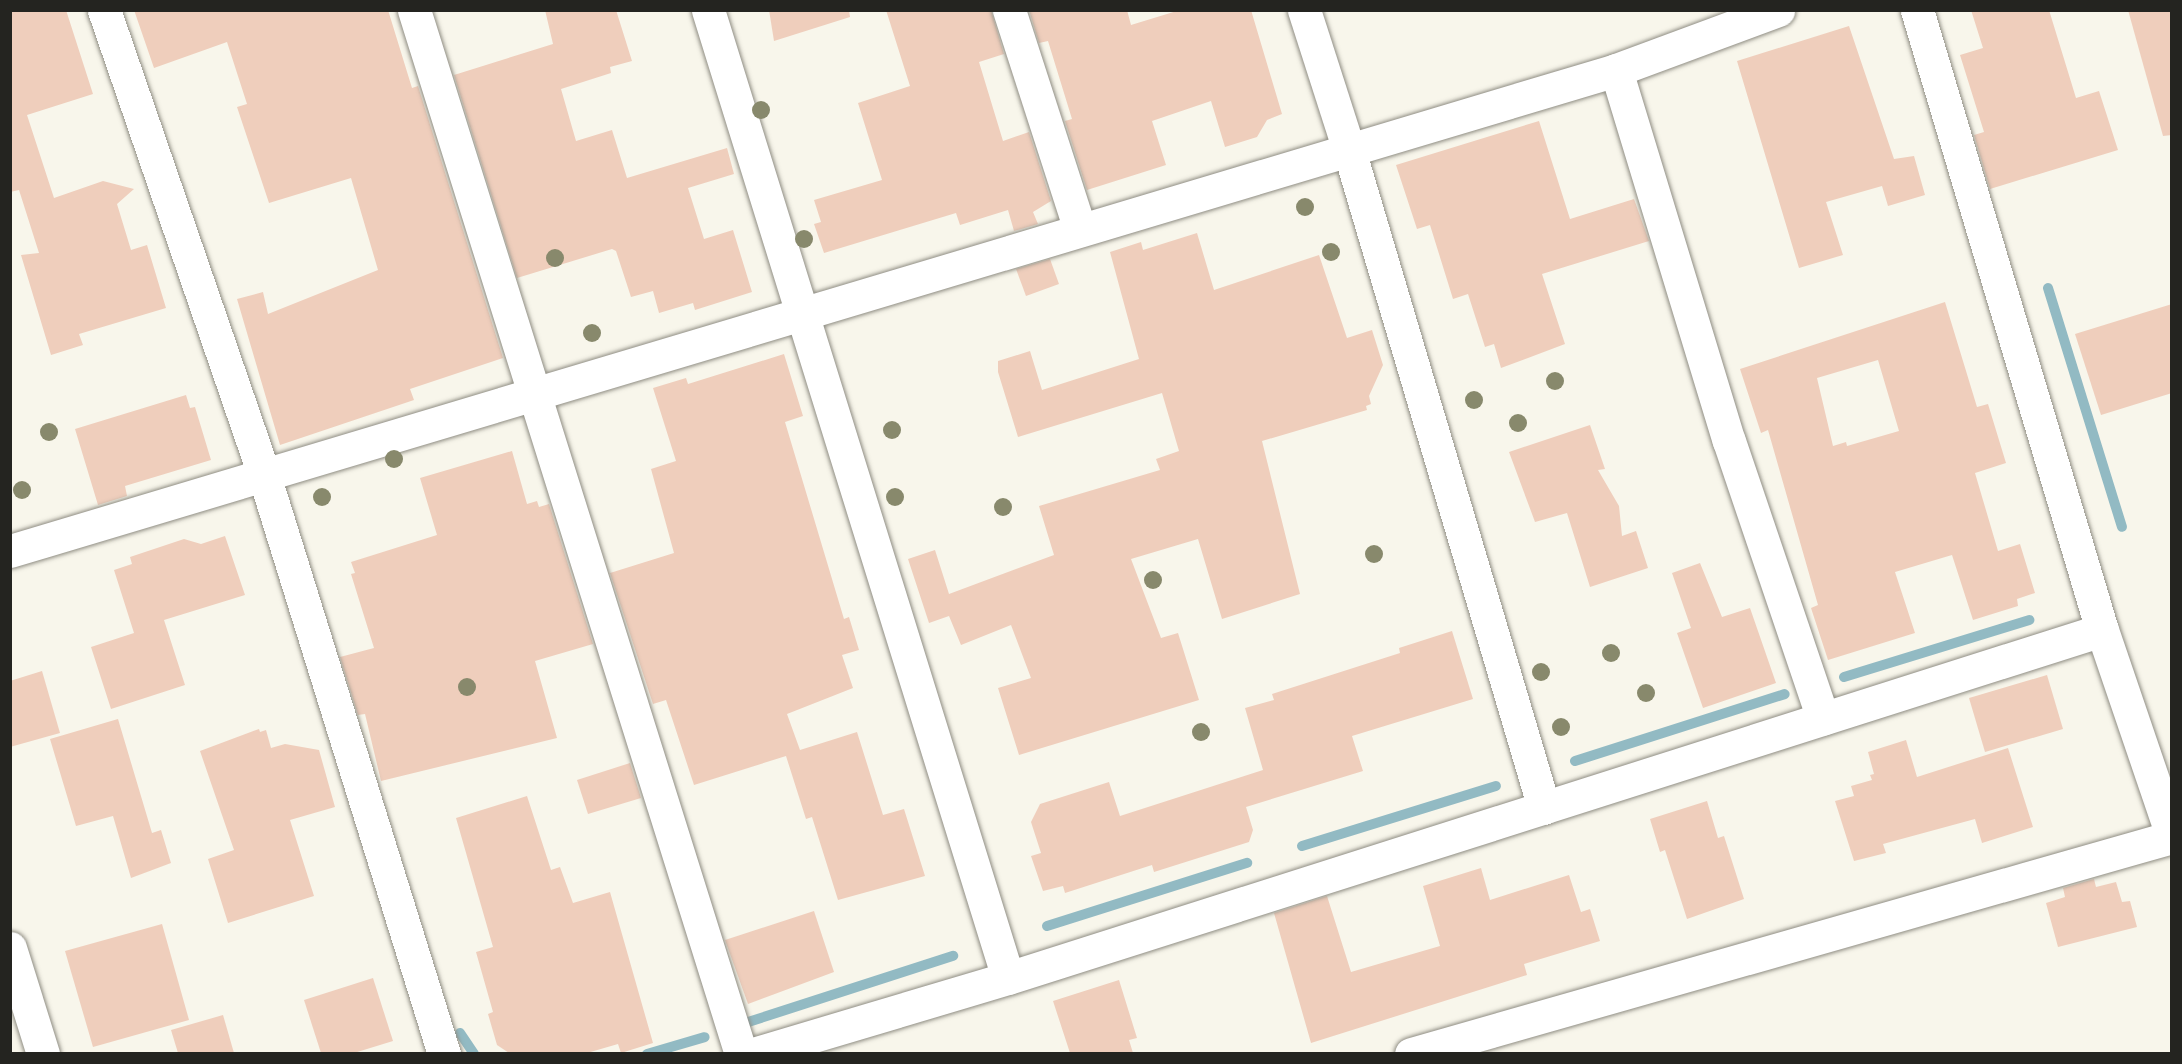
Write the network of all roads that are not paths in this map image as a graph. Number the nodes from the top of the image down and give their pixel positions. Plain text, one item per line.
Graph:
1 (104, 10) edge
2 (414, 10) edge
3 (708, 10) edge
4 (1009, 10) edge
5 (1304, 10) edge
6 (1778, 10) edge
7 (1917, 10) edge
8 (1616, 70) junction
9 (1349, 150) junction
10 (1080, 230) junction
11 (804, 313) junction
12 (532, 394) junction
13 (264, 475) junction
14 (10, 551) edge
15 (2102, 630) junction
16 (1823, 719) junction
17 (1544, 808) junction
18 (2172, 836) edge
19 (10, 948) edge
20 (1008, 978) junction
21 (43, 1053) edge
22 (444, 1053) edge
23 (741, 1053) edge
24 (753, 1053) edge
25 (1411, 1053) edge

1 - 13 street
2 - 12 street
3 - 11 street
4 - 10 street
5 - 9 street
6 - 8 street
7 - 15 street
8 - 9 street
8 - 16 street
9 - 10 street
9 - 17 street
10 - 11 street
11 - 12 street
11 - 20 street
12 - 13 street
12 - 23 street
13 - 14 street
13 - 22 street
15 - 16 street
15 - 18 street
16 - 17 street
17 - 20 street
18 - 25 street
19 - 21 street
20 - 24 street

